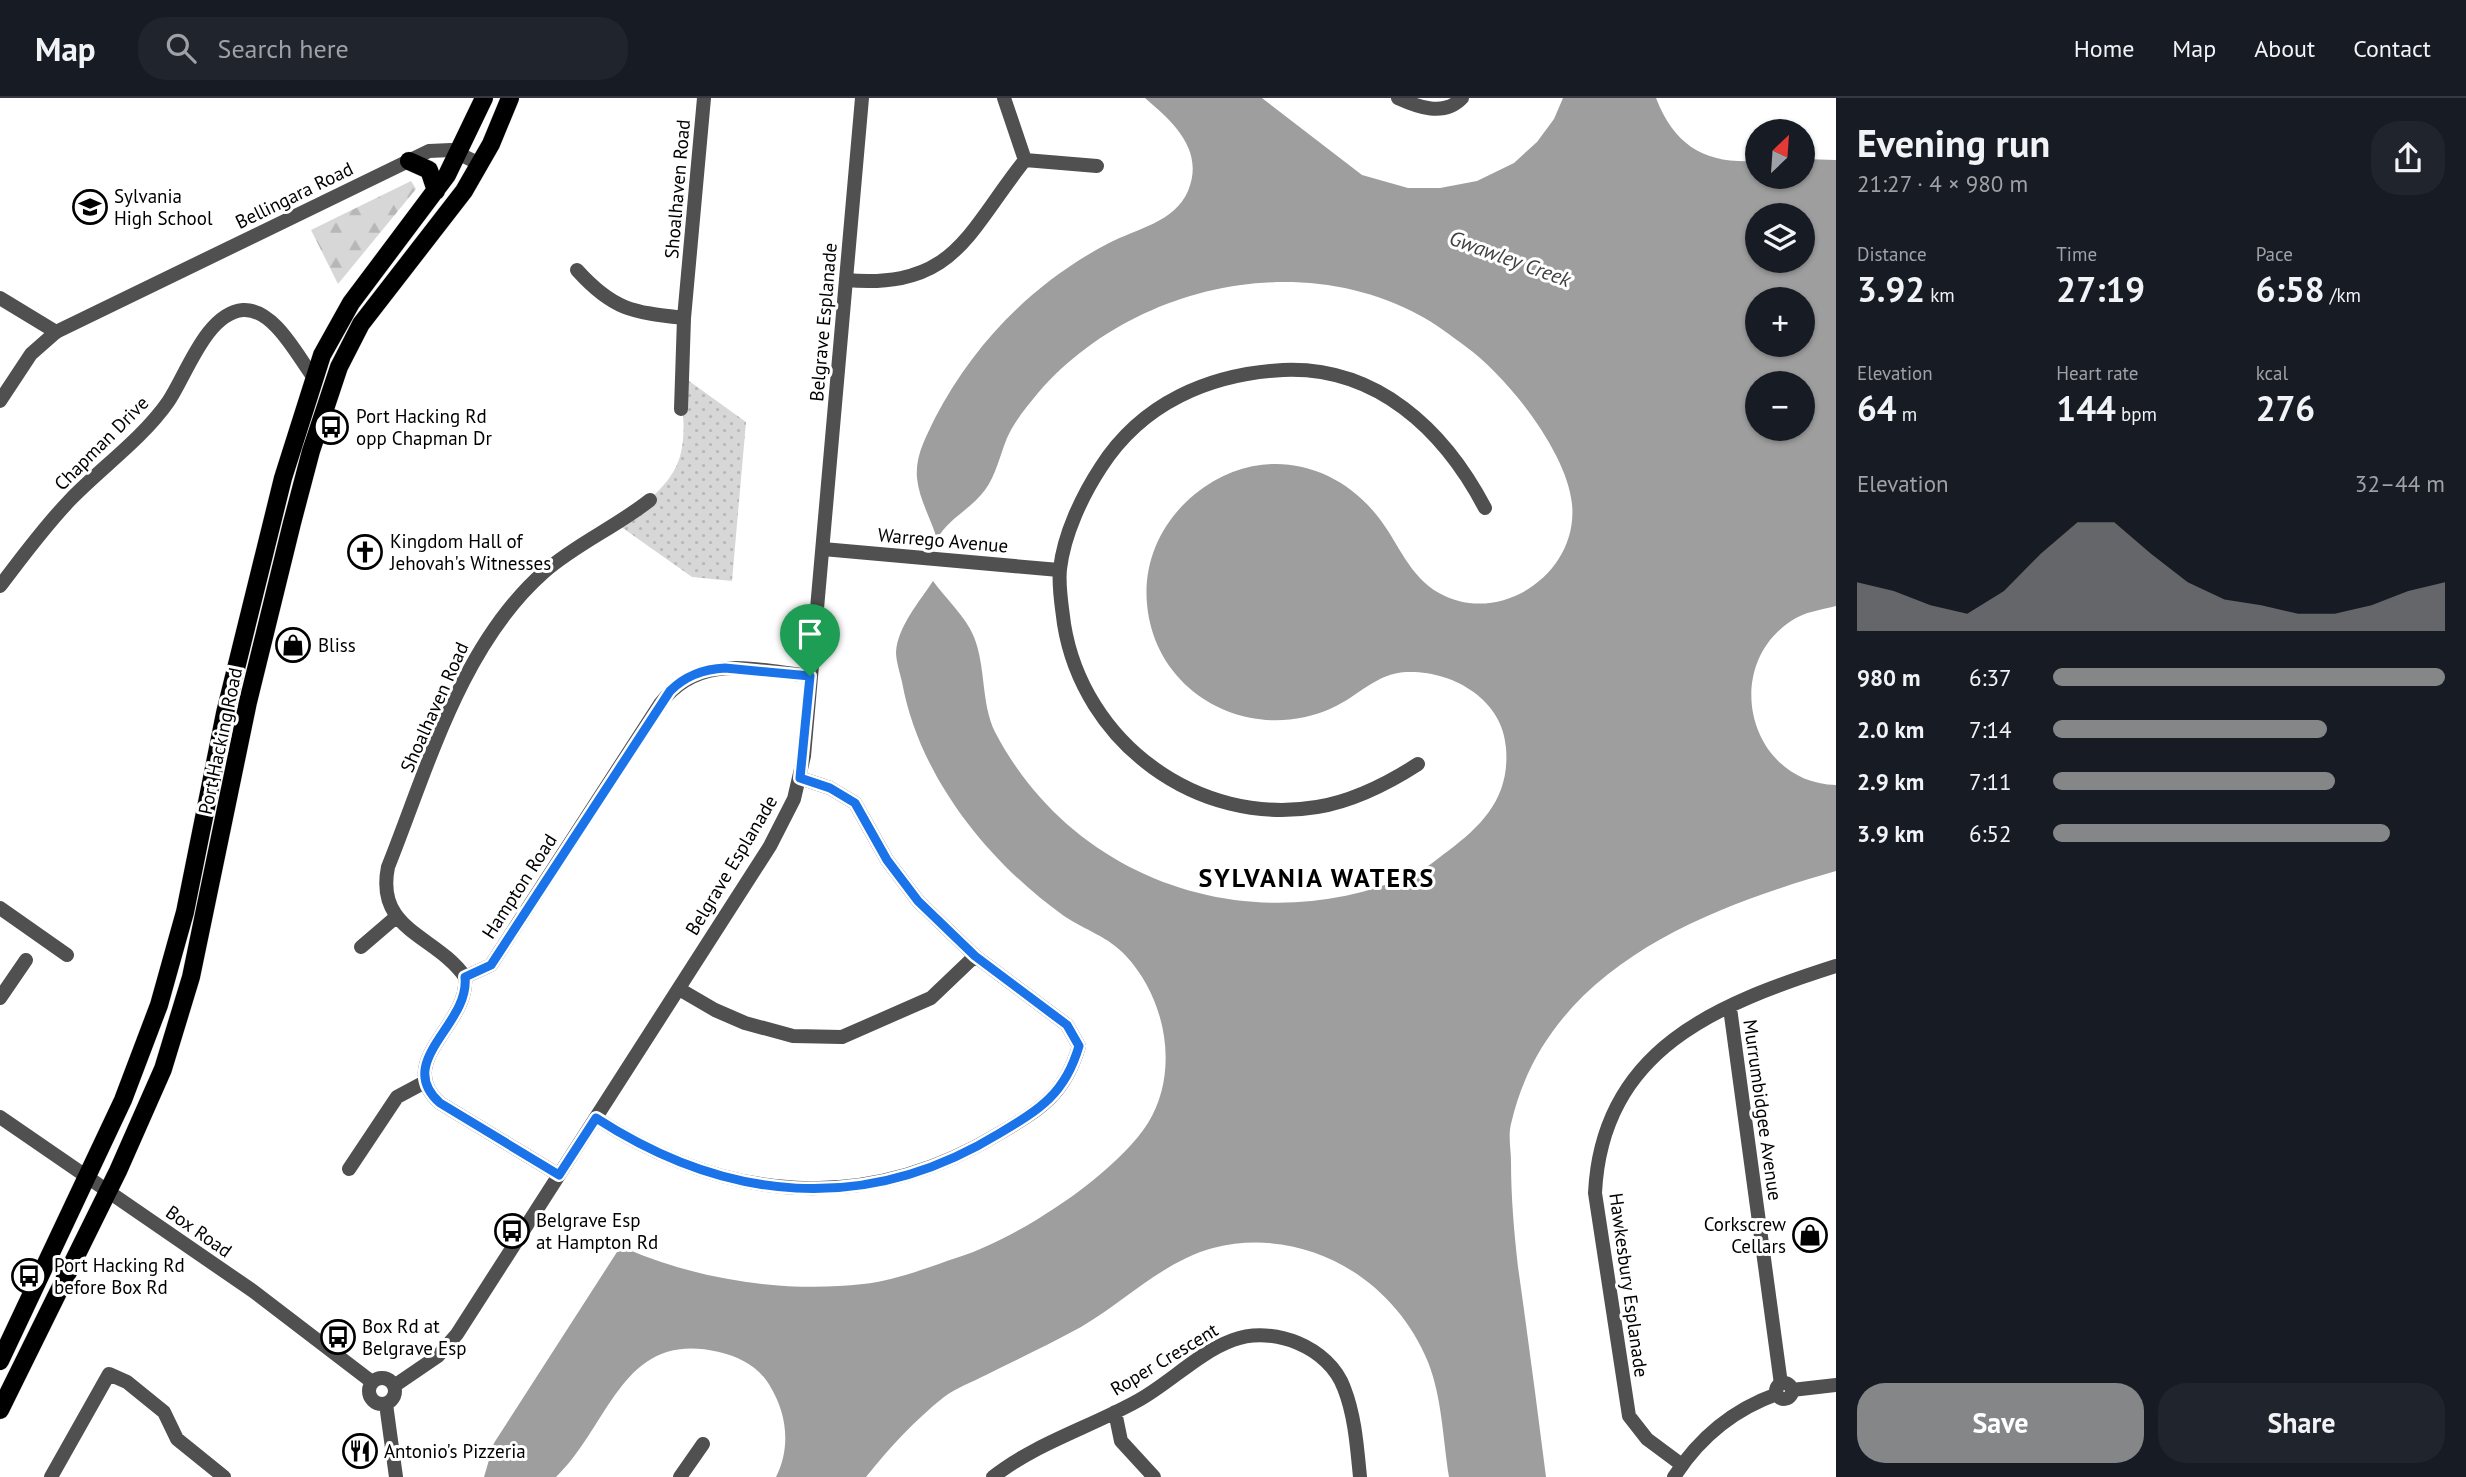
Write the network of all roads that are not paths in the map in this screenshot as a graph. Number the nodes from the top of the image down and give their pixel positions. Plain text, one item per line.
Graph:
1 (484, 98) edge
2 (510, 98) edge
3 (704, 98) edge
4 (862, 98) edge
5 (1004, 98) edge
6 (1398, 98) edge
7 (1462, 98) edge
8 (459, 153) junction
9 (1025, 160) junction
10 (409, 161) junction
11 (480, 164) junction
12 (1097, 166) dead end
13 (436, 191) junction
14 (577, 270) dead end
15 (846, 280) junction
16 (0, 298) edge
17 (684, 318) junction
18 (57, 331) junction
19 (314, 378) junction
20 (0, 401) edge
21 (681, 409) dead end
22 (650, 500) dead end
23 (1485, 508) dead end
24 (823, 549) junction
25 (1059, 570) junction
26 (0, 586) edge
27 (810, 676) junction
28 (1418, 764) dead end
29 (800, 778) junction
30 (0, 908) edge
31 (396, 917) junction
32 (361, 947) dead end
33 (67, 955) dead end
34 (975, 956) junction
35 (26, 960) dead end
36 (1836, 967) edge
37 (465, 977) junction
38 (678, 989) junction
39 (0, 998) edge
40 (1730, 1008) junction
41 (425, 1082) junction
42 (0, 1117) edge
43 (596, 1118) junction
44 (349, 1169) dead end
45 (559, 1175) junction
46 (88, 1178) junction
47 (107, 1192) junction
48 (0, 1362) edge
49 (372, 1382) junction
50 (1836, 1385) edge
51 (394, 1386) junction
52 (1783, 1389) junction
53 (386, 1404) junction
54 (0, 1410) edge
55 (1115, 1412) junction
56 (703, 1444) dead end
57 (1678, 1471) edge
58 (51, 1477) edge
59 (224, 1477) edge
60 (396, 1477) edge
61 (680, 1477) edge
62 (993, 1477) edge
63 (1154, 1477) edge
64 (1360, 1477) edge

1 - 8 main road, Port Hacking Road
2 - 11 main road, Port Hacking Road
3 - 17 street, Shoalhaven Road
4 - 15 street, Belgrave Esplanade
5 - 9 street
6 - 7 street
8 - 10 street, Bellingara Road
8 - 11 street, Bellingara Road
8 - 13 main road, Port Hacking Road
9 - 12 street
9 - 15 street
10 - 13 main road
10 - 18 street, Bellingara Road
11 - 47 main road, Port Hacking Road
13 - 19 main road, Port Hacking Road
14 - 17 street
15 - 24 street, Belgrave Esplanade
16 - 18 street
17 - 21 street, Shoalhaven Road
18 - 20 street, Bellingara Road
19 - 26 street, Chapman Drive
19 - 46 main road, Port Hacking Road
22 - 31 street, Shoalhaven Road
23 - 25 street
24 - 25 street, Warrego Avenue
24 - 27 street, Belgrave Esplanade
25 - 28 street
27 - 29 street, Belgrave Esplanade
27 - 37 street, Hampton Road
29 - 34 street
29 - 38 street, Belgrave Esplanade
30 - 33 street
31 - 32 street
31 - 37 street
34 - 38 street
34 - 43 street
35 - 39 street
36 - 40 street, Hawkesbury Esplanade
37 - 41 street
38 - 43 street, Belgrave Esplanade
40 - 52 street, Murrumbidgee Avenue
40 - 57 street, Hawkesbury Esplanade
41 - 44 street
41 - 45 street
42 - 46 street, Box Road
43 - 45 street, Belgrave Esplanade
45 - 51 street, Belgrave Esplanade
46 - 47 street, Box Road
46 - 48 main road, Port Hacking Road
47 - 49 street, Box Road
47 - 54 main road, Port Hacking Road
49 - 51 street
49 - 53 street
50 - 52 street
51 - 53 street
52 - 57 street
53 - 60 street
55 - 62 street, Roper Crescent
55 - 63 street
55 - 64 street, Roper Crescent
56 - 61 street
58 - 59 street

